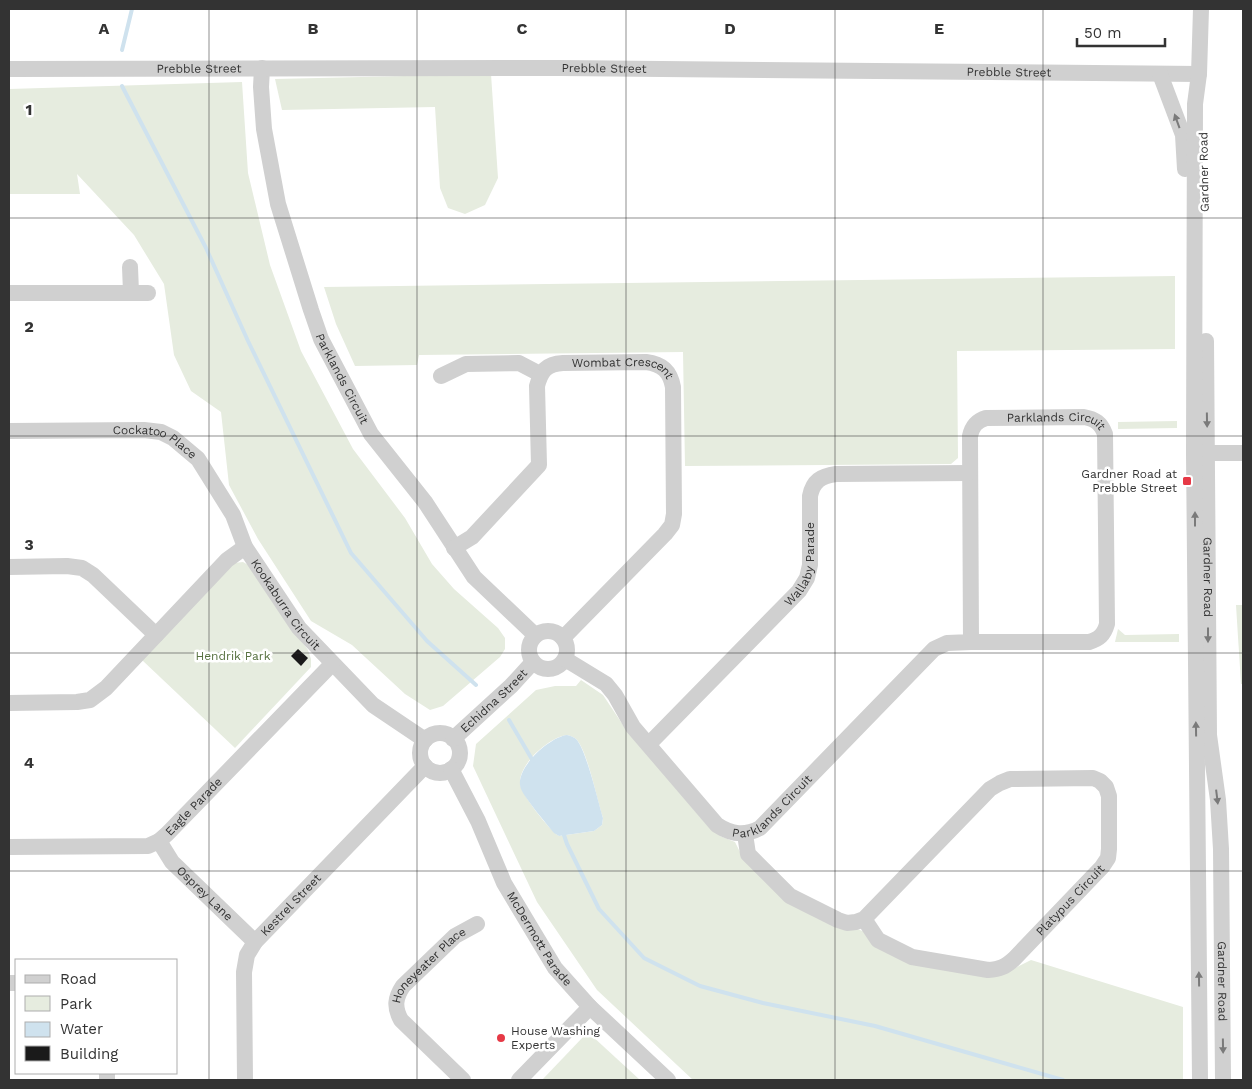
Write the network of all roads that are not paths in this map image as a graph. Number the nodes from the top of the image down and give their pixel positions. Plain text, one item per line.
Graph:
1 (1201, 9) edge
2 (262, 68) junction
3 (9, 69) edge
4 (1160, 74) junction
5 (1199, 74) junction
6 (1195, 220) junction
7 (130, 267) dead end
8 (131, 292) junction
9 (9, 293) edge
10 (148, 293) dead end
11 (540, 374) junction
12 (441, 376) dead end
13 (9, 431) edge
14 (1207, 453) junction
15 (1243, 453) edge
16 (969, 473) junction
17 (245, 547) junction
18 (454, 548) junction
19 (9, 567) edge
20 (156, 635) junction
21 (535, 635) junction
22 (563, 638) junction
23 (971, 642) junction
24 (565, 659) junction
25 (533, 662) junction
26 (332, 664) junction
27 (9, 702) edge
28 (453, 739) junction
29 (425, 740) junction
30 (649, 744) junction
31 (425, 766) junction
32 (451, 770) junction
33 (745, 834) junction
34 (159, 840) junction
35 (9, 847) edge
36 (864, 919) junction
37 (477, 924) dead end
38 (256, 942) junction
39 (590, 1007) junction
40 (661, 1078) edge
41 (245, 1080) edge
42 (464, 1080) edge
43 (520, 1080) edge
44 (1200, 1080) edge
45 (1223, 1080) edge

1 - 5 street, Gardner Road
2 - 3 street, Prebble Street
2 - 4 street, Prebble Street
2 - 18 street, Parklands Circuit
4 - 5 street, Prebble Street
6 -> 4 street
5 - 6 street, Gardner Road
5 -> 14 street, Gardner Road
44 -> 6 street, Gardner Road
7 - 8 street
8 - 9 street
8 - 10 street
11 - 12 street
11 - 18 street
11 - 22 street, Wombat Crescent
13 - 17 street, Cockatoo Place
14 - 15 street
14 -> 45 street, Gardner Road
16 - 23 street, Parklands Circuit
16 - 23 street, Parklands Circuit
16 - 30 street, Wallaby Parade
17 - 20 street, Kookaburra Circuit
17 - 26 street, Kookaburra Circuit
18 - 21 street, Parklands Circuit
19 - 20 street
20 - 27 street, Kookaburra Circuit
21 - 22 street
21 - 25 street
22 - 24 street
23 - 33 street, Parklands Circuit
24 - 25 street
24 - 30 street, Parklands Circuit
25 - 28 street, Echidna Street
26 - 29 street, Kookaburra Circuit
26 - 34 street, Eagle Parade
28 - 29 street
28 - 32 street
29 - 31 street
30 - 33 street, Parklands Circuit
31 - 32 street
31 - 38 street, Kestrel Street
32 - 39 street, McDermott Parade
33 - 36 street
34 - 35 street, Eagle Parade
34 - 38 street, Osprey Lane
36 - 36 street, Platypus Circuit
37 - 42 street, Honeyeater Place
38 - 41 street, Kestrel Street
39 - 40 street, McDermott Parade
39 - 43 street

